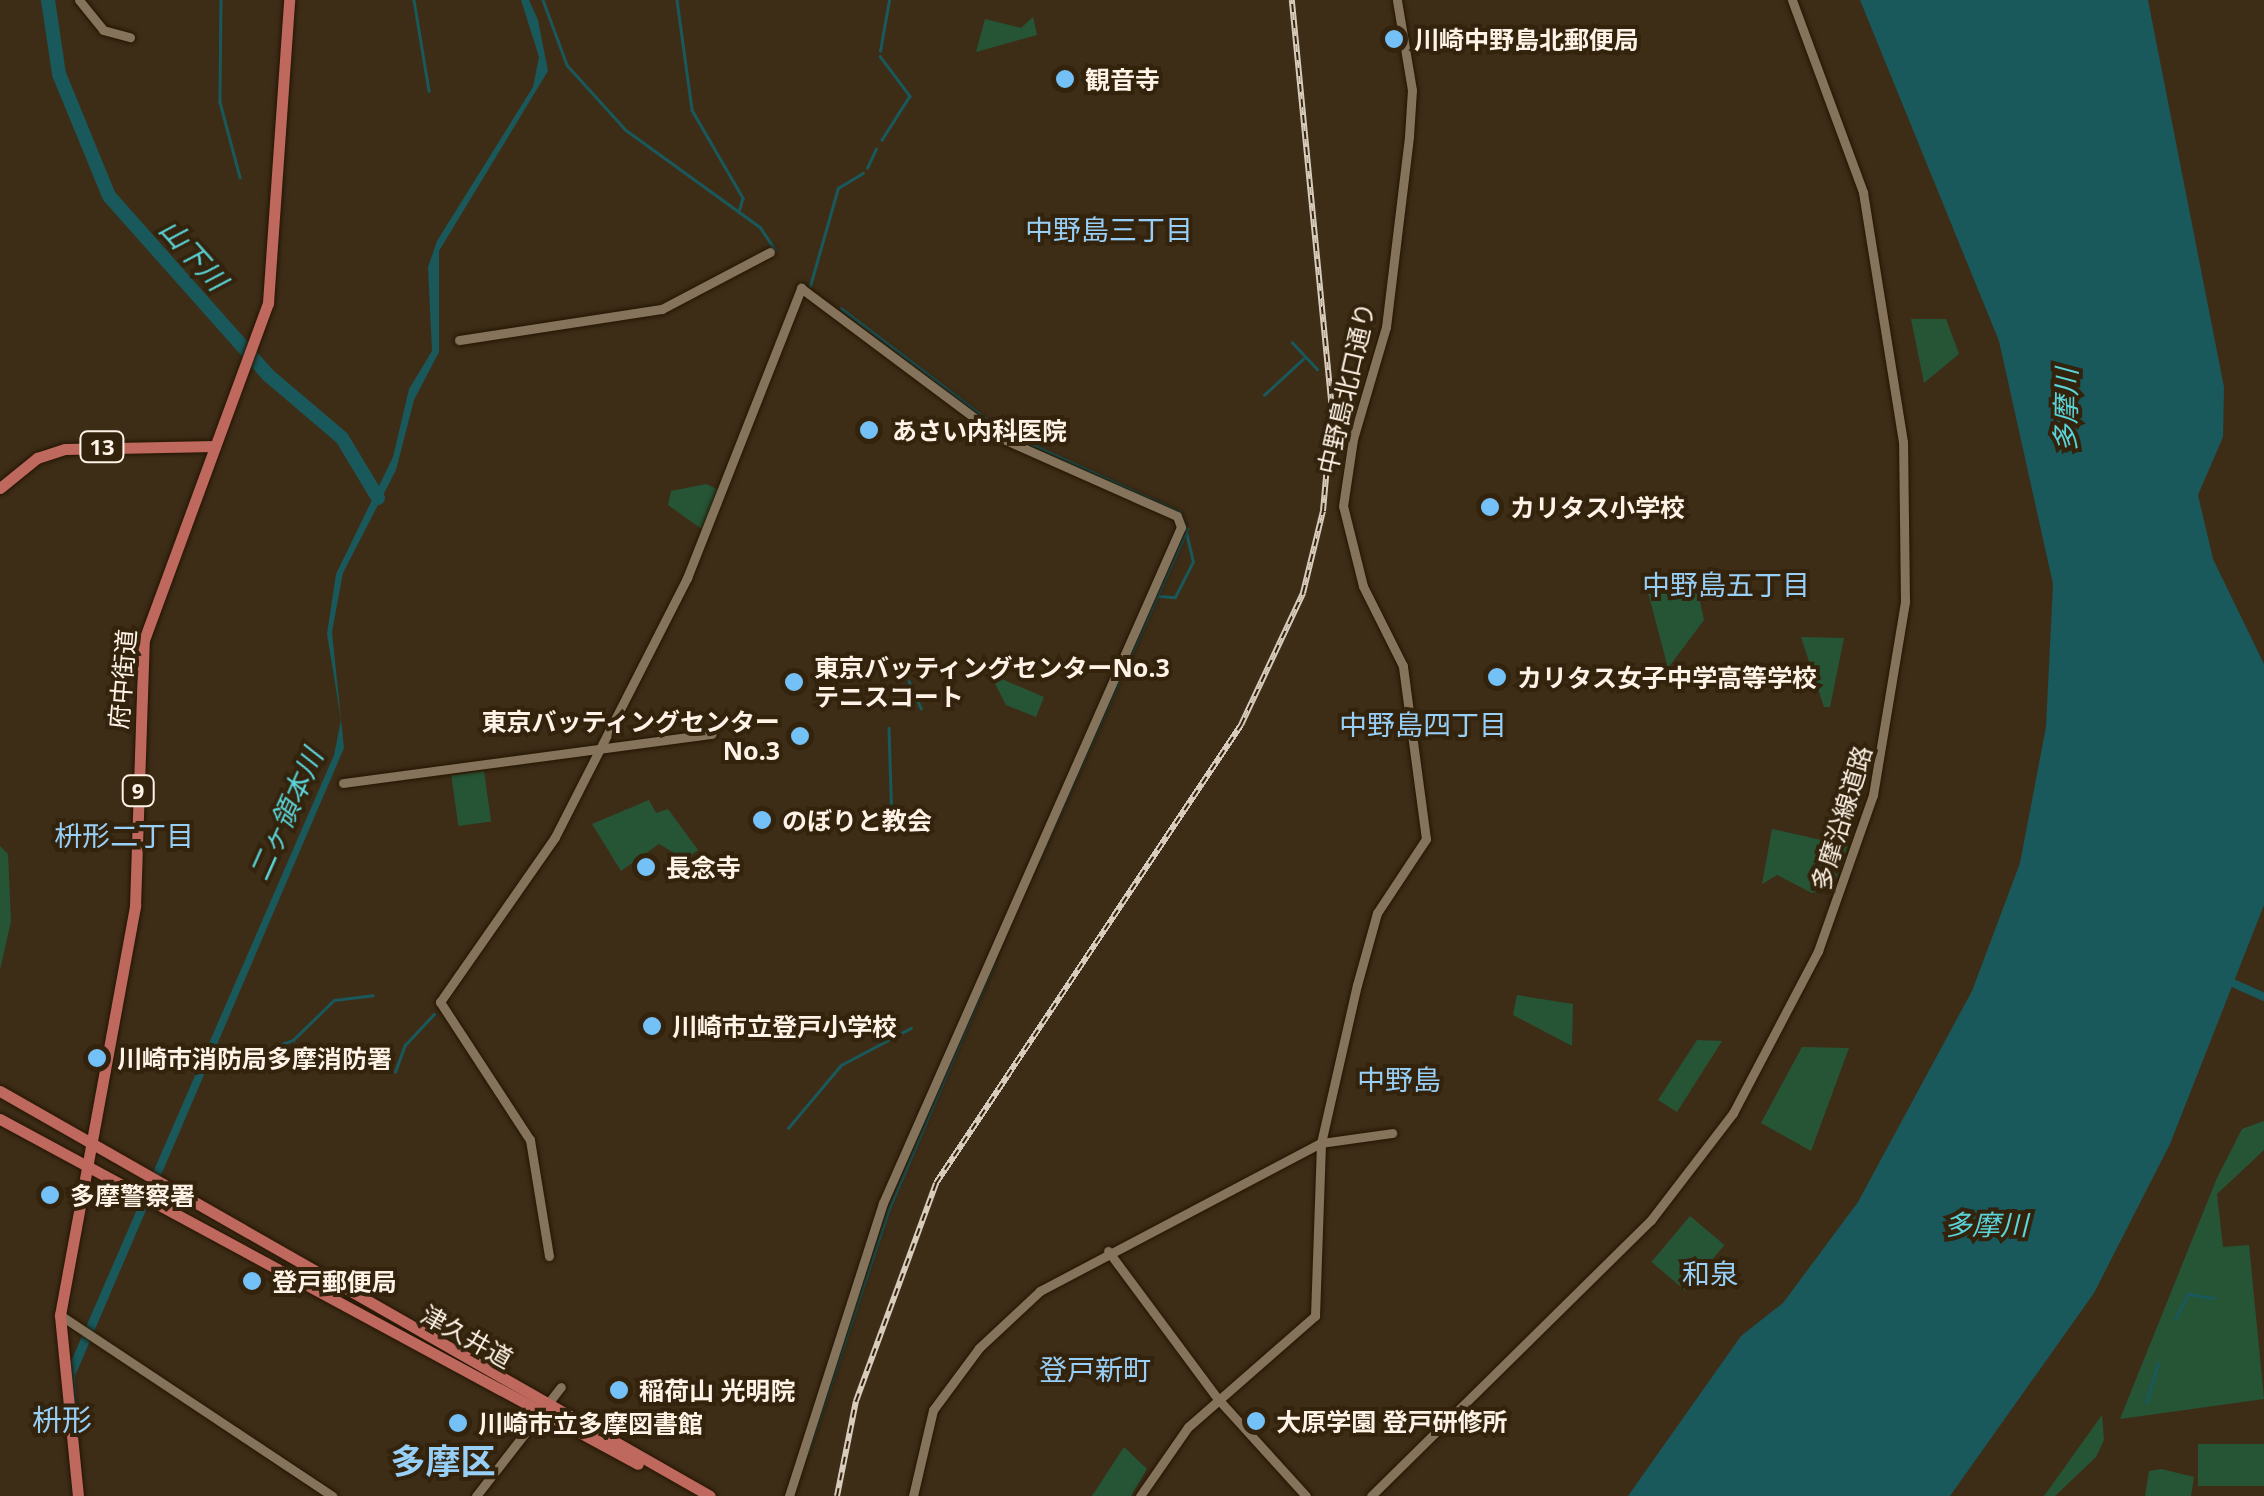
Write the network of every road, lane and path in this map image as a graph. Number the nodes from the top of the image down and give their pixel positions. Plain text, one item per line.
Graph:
1 (80, 0) edge
2 (289, 0) edge
3 (1397, 0) edge
4 (1792, 0) edge
5 (130, 37) dead end
6 (770, 252) dead end
7 (459, 340) dead end
8 (216, 446) junction
9 (0, 478) edge
10 (0, 488) edge
11 (712, 734) dead end
12 (599, 749) junction
13 (343, 783) dead end
14 (0, 1091) edge
15 (0, 1119) edge
16 (1392, 1133) dead end
17 (1322, 1143) junction
18 (96, 1145) junction
19 (91, 1171) junction
20 (157, 1179) junction
21 (161, 1210) junction
22 (1108, 1251) junction
23 (549, 1256) dead end
24 (60, 1315) junction
25 (561, 1387) dead end
26 (1218, 1399) junction
27 (544, 1411) junction
28 (708, 1495) edge
29 (78, 1496) edge
30 (332, 1496) edge
31 (476, 1496) edge
32 (789, 1496) edge
33 (913, 1496) edge
34 (1140, 1496) edge
35 (1306, 1496) edge
36 (1371, 1496) edge

1 - 5 street
2 - 8 main road, 府中街道 / 9
3 - 17 street, 中野島北口通り
4 - 36 street, 多摩沿線道路
6 - 7 street
8 - 9 main road, 13
8 - 10 main road, 13
8 - 18 main road, 府中街道 / 9
11 - 12 street
12 - 13 street
12 - 23 street
12 - 32 street
14 - 18 main road, 津久井道
15 - 19 main road, 津久井道
16 - 17 street
17 - 22 street
17 - 26 street, 中野島北口通り
18 - 19 main road, 府中街道 / 9
18 - 20 main road, 津久井道
19 - 21 main road, 津久井道
19 - 24 main road, 府中街道 / 9
20 - 21 main road
20 - 27 main road, 津久井道
21 - 27 main road, 津久井道
22 - 26 street
22 - 33 street
24 - 29 main road, 府中街道 / 9
24 - 30 street
25 - 27 street
26 - 34 street
26 - 35 street
27 - 28 main road, 津久井道
27 - 31 street

